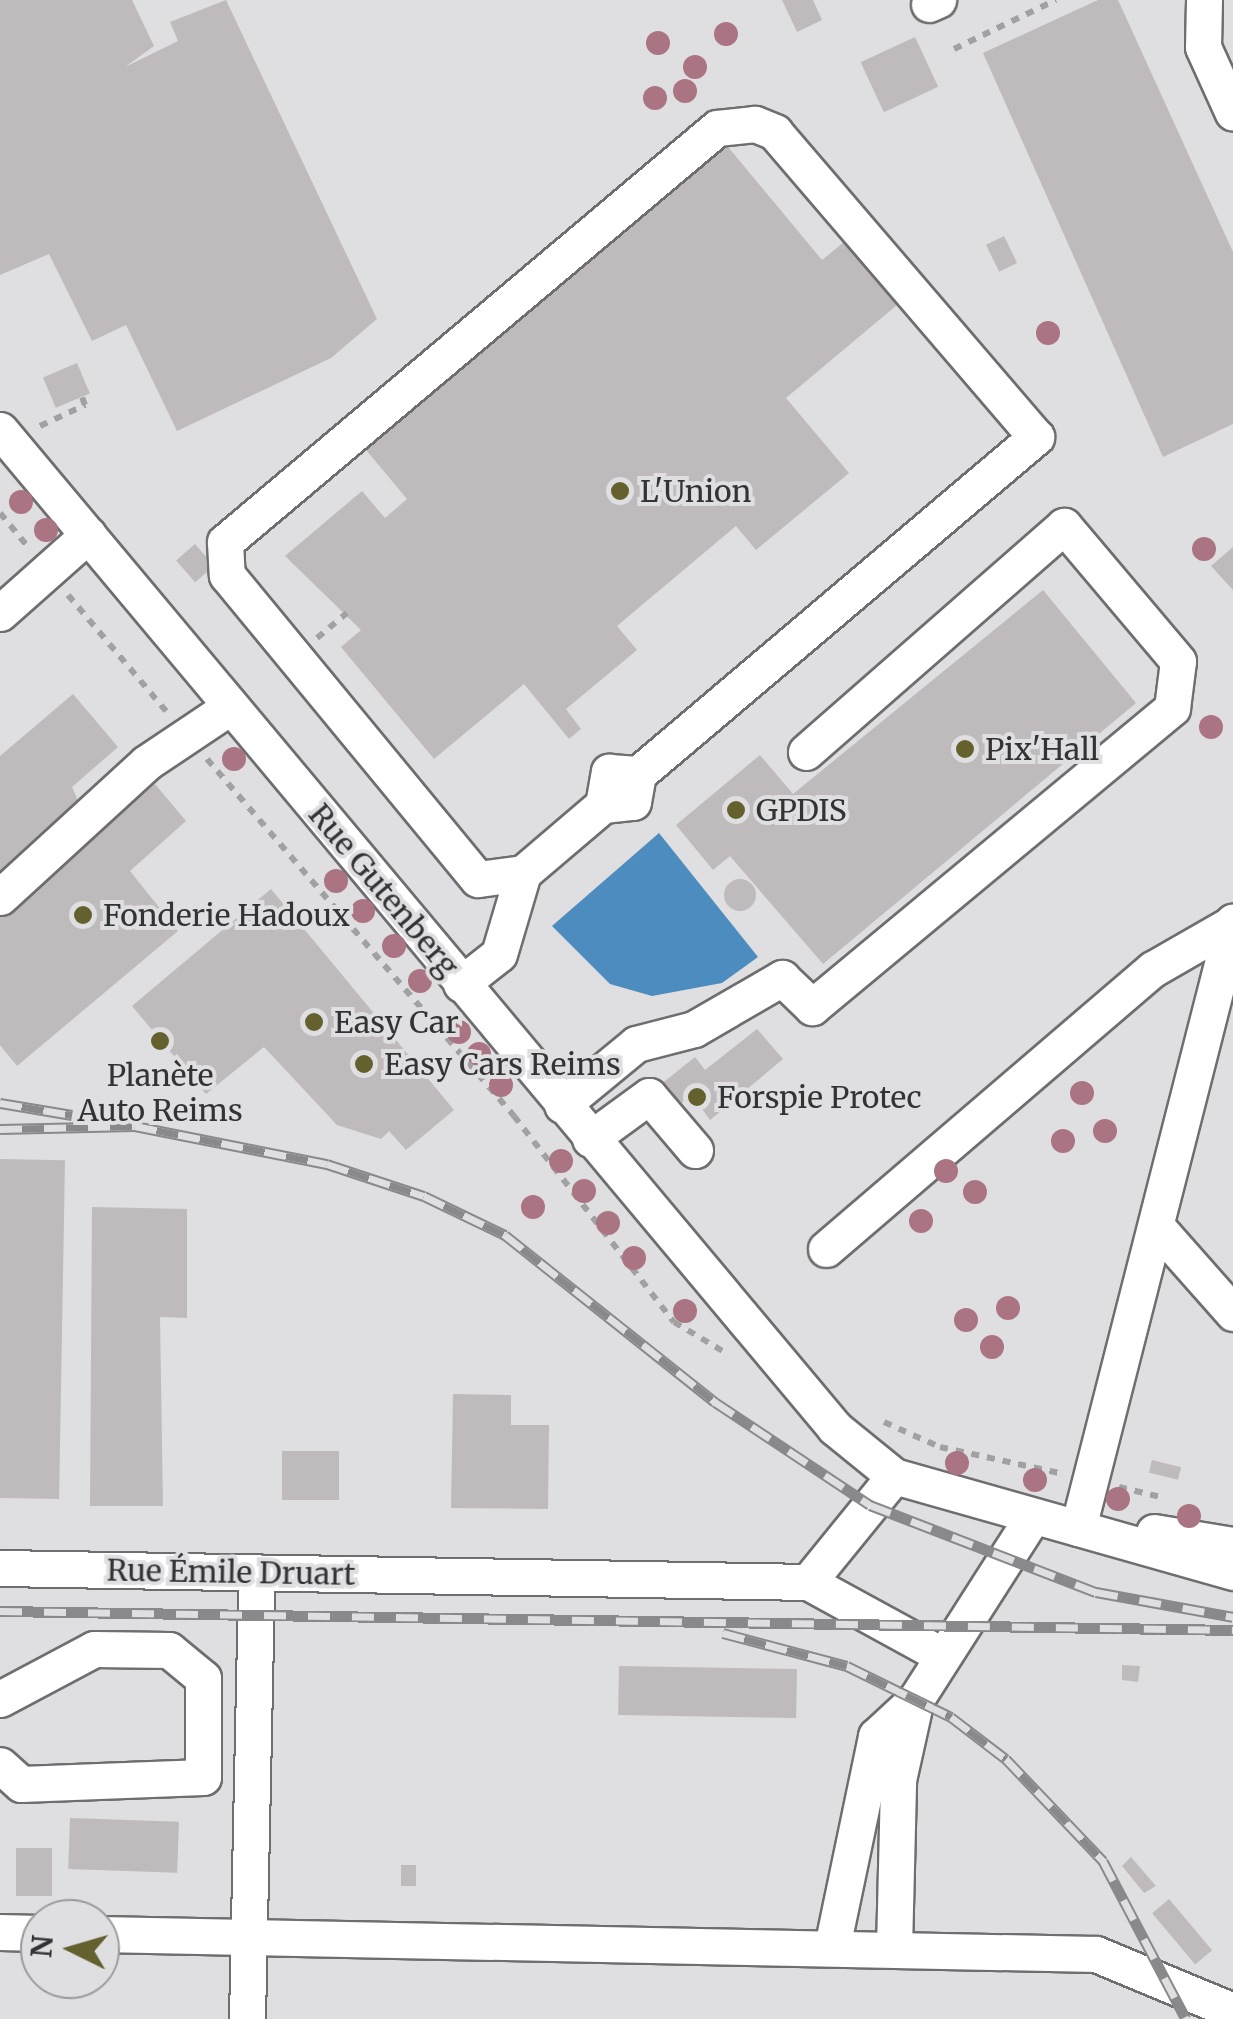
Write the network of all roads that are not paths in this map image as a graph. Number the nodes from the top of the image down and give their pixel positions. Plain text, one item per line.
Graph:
1 (1204, 0) edge
2 (1233, 114) edge
3 (18, 429) edge
4 (88, 535) junction
5 (0, 614) edge
6 (231, 706) junction
7 (806, 752) dead end
8 (523, 873) junction
9 (0, 897) edge
10 (1233, 922) edge
11 (461, 984) junction
12 (1225, 988) edge
13 (562, 1105) junction
14 (590, 1139) junction
15 (695, 1150) dead end
16 (1157, 1227) junction
17 (826, 1250) dead end
18 (1233, 1313) edge
19 (894, 1476) junction
20 (1031, 1519) junction
21 (1078, 1528) junction
22 (1233, 1545) edge
23 (0, 1568) edge
24 (256, 1572) junction
25 (1233, 1572) edge
26 (808, 1582) junction
27 (943, 1656) junction
28 (916, 1698) junction
29 (0, 1699) edge
30 (0, 1766) edge
31 (120, 1934) edge
32 (255, 1936) junction
33 (832, 1947) junction
34 (894, 1949) junction
35 (1233, 2011) edge
36 (247, 2019) edge

1 - 2 street
3 - 4 street, Rue Gutenberg
4 - 5 street
4 - 6 street, Rue Gutenberg
6 - 9 street
6 - 11 street, Rue Gutenberg
7 - 13 street
8 - 8 street
8 - 11 street
10 - 12 street
10 - 17 street
11 - 13 street, Rue Gutenberg
12 - 16 street
13 - 14 street, Rue Gutenberg
14 - 15 street
14 - 19 street, Rue Gutenberg
16 - 18 street
16 - 21 street
19 - 20 street
19 - 26 street
20 - 21 street
20 - 27 street
21 - 22 street
21 - 25 street
23 - 24 street, Rue Émile Druart
24 - 26 street, Rue Émile Druart
24 - 32 street
26 - 27 street
27 - 28 street
28 - 33 street
28 - 34 street
29 - 30 street
31 - 32 street
32 - 33 street
32 - 36 street
33 - 34 street
34 - 35 street

